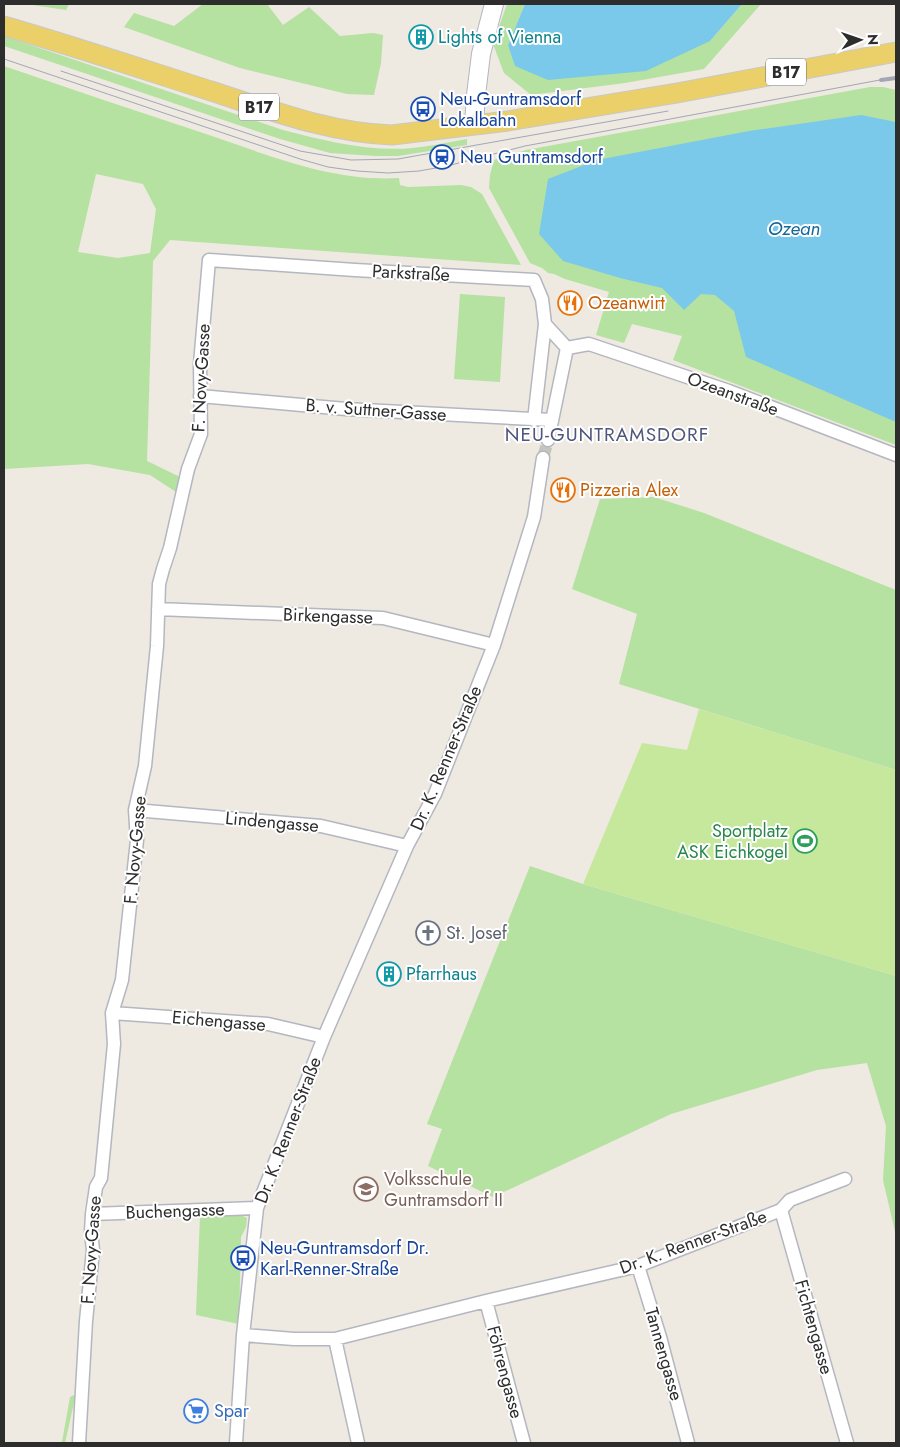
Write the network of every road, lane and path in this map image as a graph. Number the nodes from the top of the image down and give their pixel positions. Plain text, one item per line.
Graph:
1 (494, 4) edge
2 (4, 26) edge
3 (896, 52) edge
4 (474, 124) junction
5 (209, 260) joint
6 (545, 324) junction
7 (567, 348) junction
8 (200, 396) junction
9 (534, 420) junction
10 (552, 420) junction
11 (548, 440) tunnel mouth
12 (896, 456) edge
13 (544, 458) tunnel mouth
14 (158, 609) junction
15 (494, 645) junction
16 (135, 810) junction
17 (407, 846) junction
18 (112, 1013) junction
19 (324, 1037) junction
20 (846, 1179) dead end
21 (257, 1208) junction
22 (781, 1210) junction
23 (92, 1214) junction
24 (638, 1266) junction
25 (486, 1301) junction
26 (243, 1335) junction
27 (335, 1339) junction
28 (79, 1443) edge
29 (236, 1443) edge
30 (358, 1443) edge
31 (524, 1443) edge
32 (688, 1443) edge
33 (847, 1443) edge

1 - 4 street
2 - 4 main road, B17
3 - 4 main road, B17
5 - 6 street, Parkstraße
5 - 8 street, F. Novy-Gasse
6 - 7 street
6 - 9 street
7 - 10 street
7 - 12 street, Ozeanstraße
8 - 9 street, B. v. Suttner-Gasse
8 - 14 street, F. Novy-Gasse
9 - 10 street, B. v. Suttner-Gasse
10 - 11 street
13 - 15 street, Dr. K. Renner-Straße
14 - 15 street, Birkengasse
14 - 16 street, F. Novy-Gasse
15 - 17 street, Dr. K. Renner-Straße
16 - 17 street, Lindengasse
16 - 18 street, F. Novy-Gasse
17 - 19 street, Dr. K. Renner-Straße
18 - 19 street, Eichengasse
18 - 23 street, F. Novy-Gasse
19 - 21 street, Dr. K. Renner-Straße
20 - 22 street, Dr. K. Renner-Straße
21 - 23 street, Buchengasse
21 - 26 street, Dr. K. Renner-Straße
22 - 24 street, Dr. K. Renner-Straße
22 - 33 street, Fichtengasse
23 - 28 street, F. Novy-Gasse
24 - 25 street, Dr. K. Renner-Straße
24 - 32 street, Tannengasse
25 - 27 street, Dr. K. Renner-Straße
25 - 31 street, Föhrengasse
26 - 27 street, Dr. K. Renner-Straße
26 - 29 street
27 - 30 street

